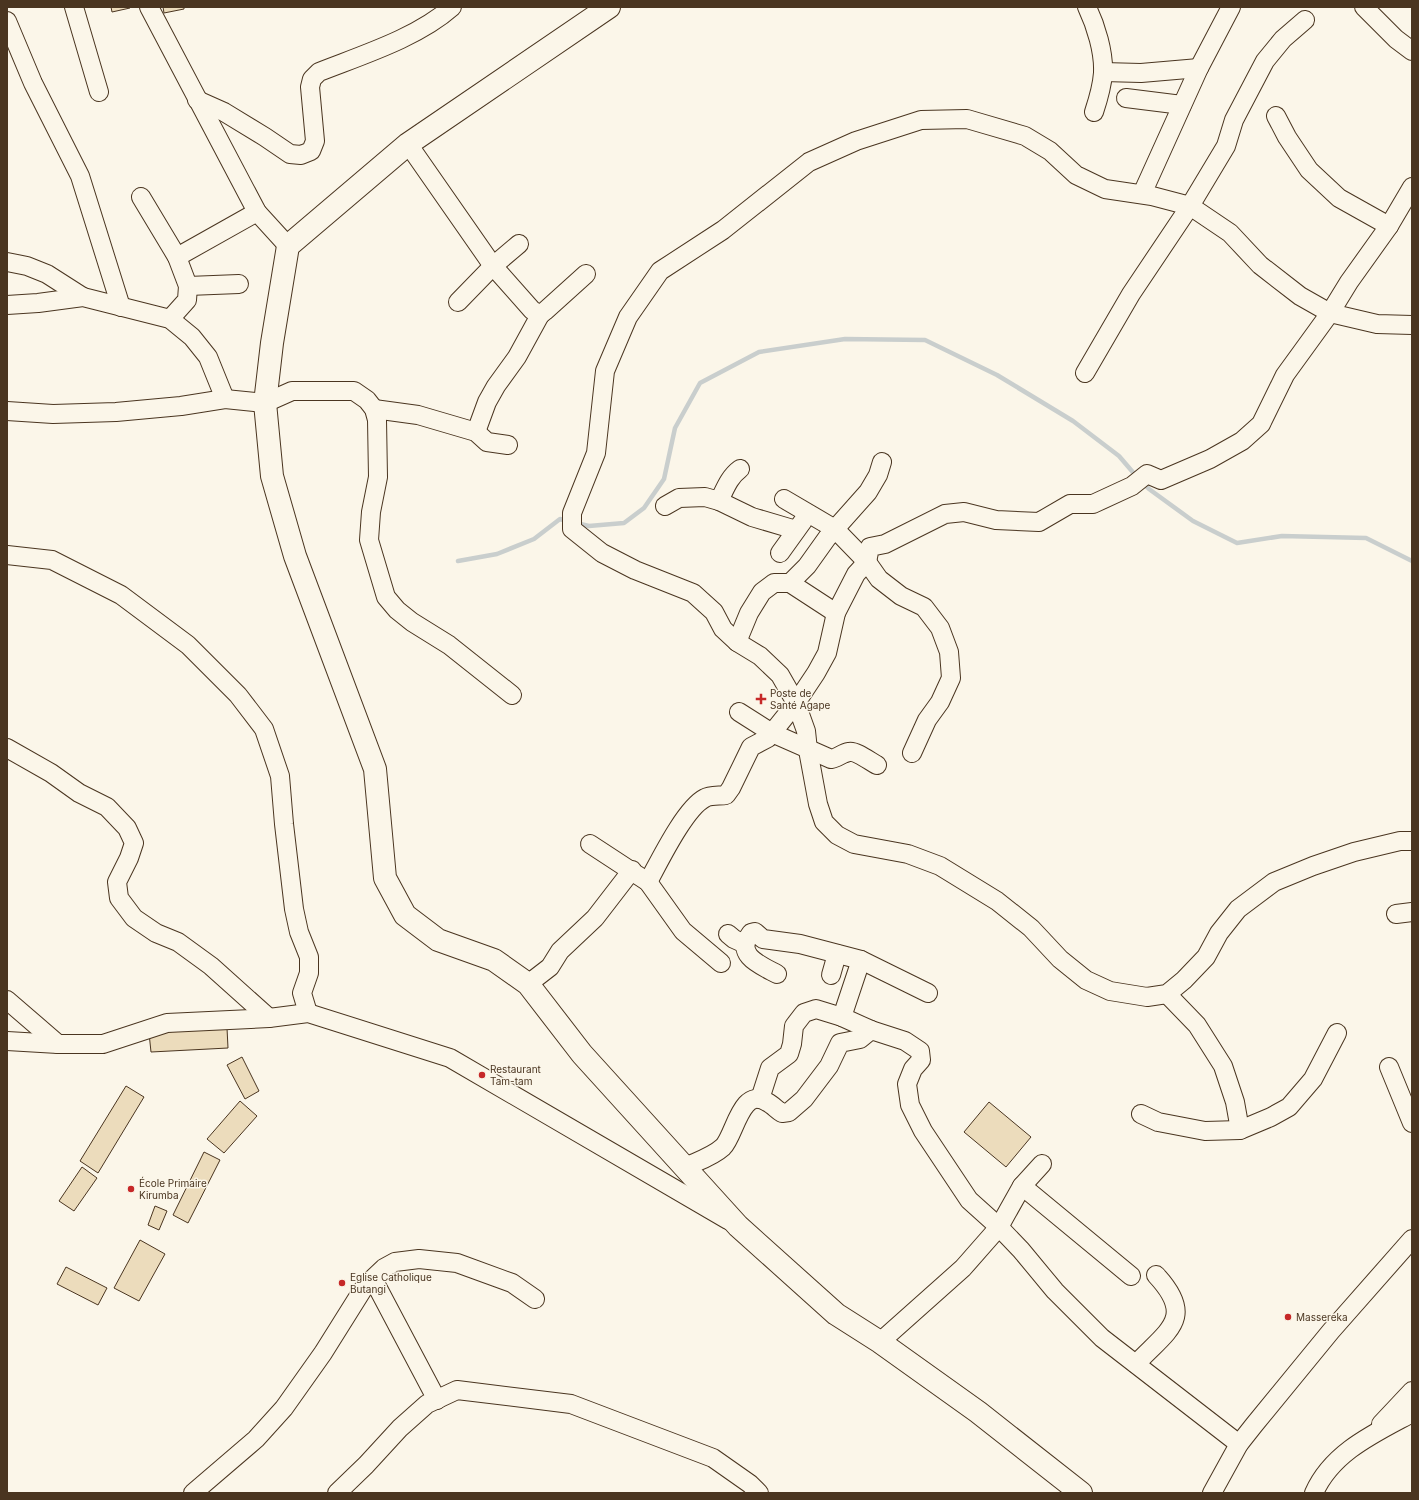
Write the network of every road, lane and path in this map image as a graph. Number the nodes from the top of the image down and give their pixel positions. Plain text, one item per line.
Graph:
1 (74, 7) edge
2 (149, 7) edge
3 (452, 7) edge
4 (608, 7) edge
5 (1087, 7) edge
6 (1231, 7) edge
7 (1364, 7) edge
8 (1305, 20) dead end
9 (7, 21) edge
10 (1412, 51) edge
11 (1199, 68) junction
12 (1103, 72) junction
13 (99, 92) dead end
14 (1126, 98) dead end
15 (197, 100) junction
16 (1182, 105) junction
17 (1094, 112) dead end
18 (1276, 116) dead end
19 (408, 144) junction
20 (1412, 187) edge
21 (1142, 194) junction
22 (141, 197) dead end
23 (1190, 206) junction
24 (257, 212) junction
25 (1389, 226) junction
26 (519, 244) dead end
27 (288, 246) junction
28 (177, 257) junction
29 (7, 262) edge
30 (493, 266) junction
31 (586, 274) dead end
32 (239, 284) dead end
33 (188, 286) junction
34 (83, 297) junction
35 (458, 302) dead end
36 (7, 305) edge
37 (121, 307) junction
38 (1330, 313) junction
39 (540, 315) junction
40 (170, 318) junction
41 (1412, 325) edge
42 (1085, 372) dead end
43 (225, 399) junction
44 (264, 403) junction
45 (374, 409) junction
46 (7, 411) edge
47 (476, 432) junction
48 (508, 445) dead end
49 (882, 462) dead end
50 (740, 469) dead end
51 (784, 499) dead end
52 (719, 501) junction
53 (665, 506) dead end
54 (809, 514) junction
55 (835, 529) junction
56 (796, 530) junction
57 (780, 553) dead end
58 (7, 555) edge
59 (867, 562) junction
60 (790, 583) junction
61 (836, 613) junction
62 (737, 642) junction
63 (512, 695) dead end
64 (796, 703) junction
65 (739, 712) dead end
66 (772, 733) junction
67 (7, 748) edge
68 (808, 750) junction
69 (912, 753) dead end
70 (877, 765) dead end
71 (1412, 841) edge
72 (590, 844) dead end
73 (632, 870) junction
74 (648, 882) junction
75 (728, 934) dead end
76 (745, 944) junction
77 (837, 954) junction
78 (861, 960) junction
79 (721, 964) dead end
80 (777, 974) dead end
81 (831, 976) dead end
82 (528, 984) junction
83 (928, 993) dead end
84 (1167, 994) junction
85 (7, 1000) edge
86 (308, 1013) junction
87 (269, 1018) junction
88 (842, 1018) junction
89 (871, 1030) junction
90 (1337, 1033) dead end
91 (7, 1041) edge
92 (58, 1044) junction
93 (1389, 1067) dead end
94 (760, 1099) junction
95 (1142, 1114) dead end
96 (1412, 1123) edge
97 (1240, 1130) junction
98 (1042, 1164) dead end
99 (685, 1167) junction
100 (1022, 1186) junction
101 (738, 1226) junction
102 (999, 1227) junction
103 (1412, 1239) edge
104 (1156, 1275) dead end
105 (1131, 1276) dead end
106 (373, 1278) junction
107 (535, 1299) dead end
108 (880, 1342) junction
109 (1136, 1364) junction
110 (1412, 1391) edge
111 (437, 1400) junction
112 (1412, 1413) edge
113 (1371, 1435) junction
114 (1239, 1444) junction
115 (193, 1493) edge
116 (337, 1493) edge
117 (760, 1493) edge
118 (1081, 1493) edge
119 (1212, 1493) edge
120 (1314, 1493) edge

1 - 13 street
2 - 15 street
3 - 15 street
4 - 19 highway
5 - 12 street
6 - 11 street
7 - 10 street
8 - 23 street
9 - 37 street
11 - 12 street
11 - 16 street
12 - 17 street
14 - 16 street
15 - 24 street
16 - 21 street
18 - 25 street
19 - 27 highway
19 - 30 street
20 - 25 street
21 - 23 street
21 - 62 street
22 - 28 street
23 - 38 street
23 - 42 street
24 - 27 street
24 - 28 street
25 - 38 street
26 - 30 street
27 - 44 highway
28 - 33 street
29 - 34 street
30 - 35 street
30 - 39 street
31 - 39 street
32 - 33 street
33 - 40 street
34 - 36 street
34 - 37 street
37 - 40 street
38 - 41 street
38 - 59 street
39 - 47 street
40 - 43 street
43 - 44 street
43 - 46 street
44 - 45 street
44 - 82 highway
45 - 47 street
45 - 63 street
47 - 48 street
49 - 55 street
50 - 52 street
51 - 54 street
52 - 53 street
52 - 56 street
54 - 55 street
54 - 56 street
55 - 59 street
55 - 60 street
56 - 57 street
58 - 86 street
59 - 61 street
59 - 69 street
60 - 61 street
60 - 62 street
61 - 64 street
62 - 64 street
64 - 66 street
64 - 68 street
65 - 66 street
66 - 68 street
66 - 74 street
67 - 87 street
68 - 70 street
68 - 84 street
71 - 84 street
72 - 73 street
73 - 74 street
73 - 82 street
74 - 79 street
75 - 76 street
76 - 77 street
76 - 80 street
77 - 78 street
77 - 81 street
78 - 83 street
78 - 88 street
82 - 99 highway
84 - 97 street
85 - 92 street
86 - 87 street
86 - 101 street
87 - 92 street
88 - 89 street
88 - 94 street
89 - 94 street
89 - 102 street
90 - 97 street
91 - 92 street
93 - 96 street
94 - 99 street
95 - 97 street
98 - 100 street
99 - 101 highway
100 - 102 street
100 - 105 street
101 - 108 highway
102 - 108 street
102 - 109 street
103 - 114 street
104 - 109 street
106 - 107 street
106 - 111 street
106 - 115 street
108 - 118 highway
109 - 114 street
110 - 113 street
111 - 116 street
111 - 117 street
112 - 113 street
113 - 120 street
114 - 119 street

